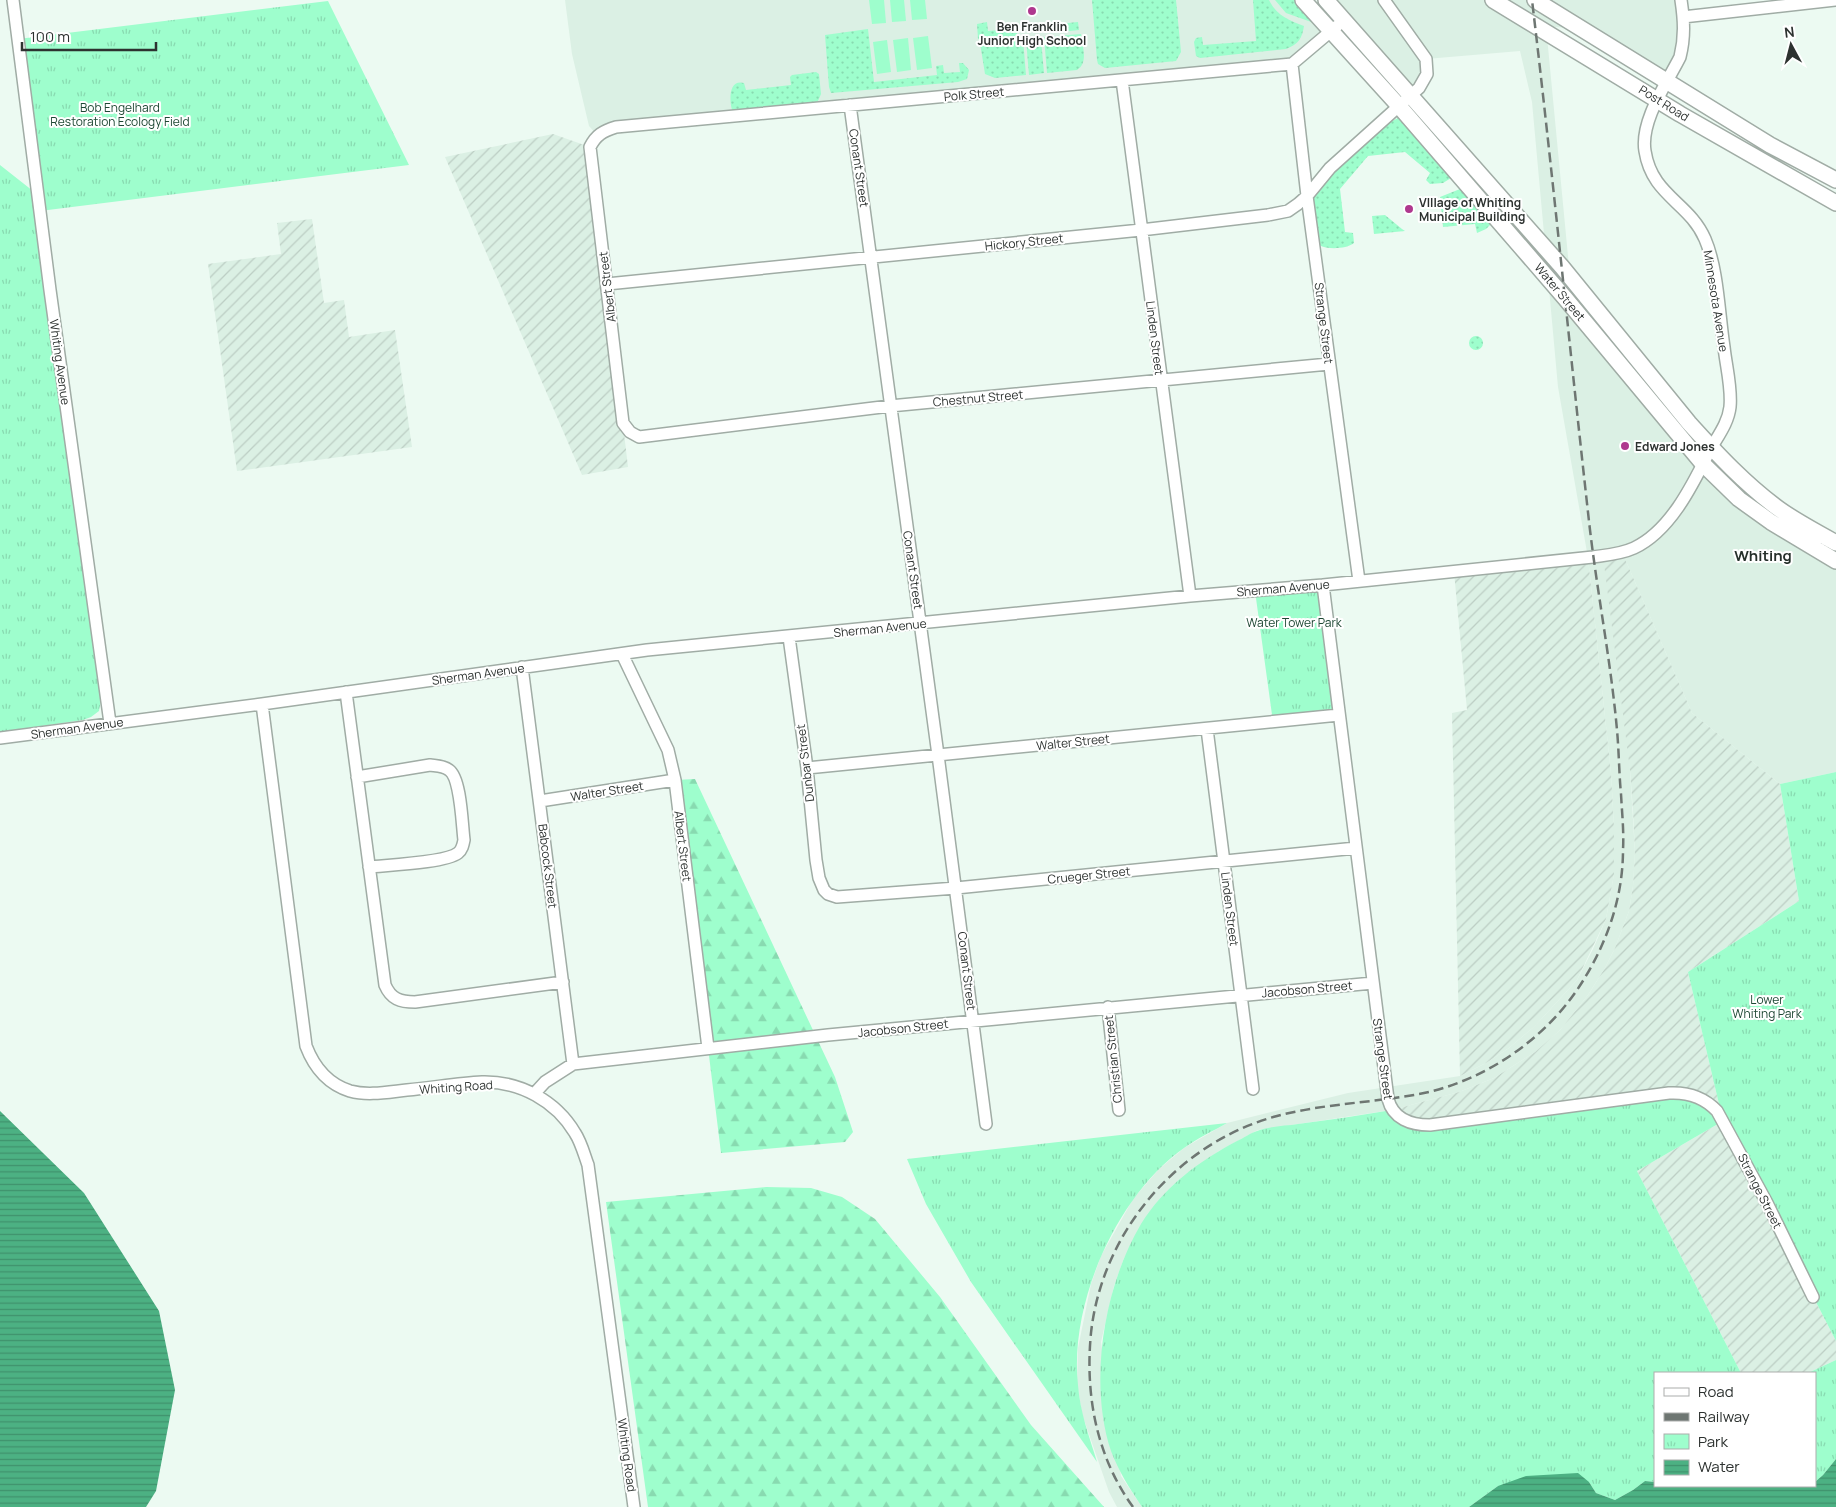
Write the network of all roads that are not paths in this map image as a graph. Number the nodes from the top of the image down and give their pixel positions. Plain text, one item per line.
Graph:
1 (13, 0) edge
2 (1303, 0) edge
3 (1326, 0) edge
4 (1384, 0) edge
5 (1493, 0) edge
6 (1535, 0) edge
7 (1681, 0) edge
8 (1835, 0) edge
9 (1683, 16) junction
10 (1344, 20) junction
11 (1332, 31) junction
12 (1292, 64) junction
13 (1122, 80) junction
14 (1667, 83) junction
15 (1411, 95) junction
16 (1658, 100) junction
17 (850, 105) junction
18 (1399, 106) junction
19 (593, 141) joint
20 (1836, 180) edge
21 (1307, 196) junction
22 (1836, 203) edge
23 (1141, 230) junction
24 (872, 256) junction
25 (607, 284) junction
26 (1329, 364) junction
27 (1161, 381) junction
28 (890, 406) junction
29 (630, 432) joint
30 (1712, 448) junction
31 (1703, 464) junction
32 (1836, 543) edge
33 (1836, 561) edge
34 (1359, 581) junction
35 (1323, 585) junction
36 (1190, 596) junction
37 (920, 624) junction
38 (788, 637) junction
39 (622, 654) junction
40 (522, 667) junction
41 (346, 692) junction
42 (262, 704) junction
43 (1339, 715) junction
44 (110, 723) junction
45 (1207, 729) junction
46 (0, 738) edge
47 (938, 755) junction
48 (807, 768) junction
49 (357, 777) junction
50 (675, 780) junction
51 (540, 801) junction
52 (1356, 848) junction
53 (1224, 861) junction
54 (369, 867) junction
55 (956, 888) junction
56 (824, 890) joint
57 (562, 982) junction
58 (1373, 983) junction
59 (1240, 995) junction
60 (1108, 1007) junction
61 (973, 1021) junction
62 (708, 1048) junction
63 (573, 1064) junction
64 (1253, 1089) dead end
65 (534, 1094) junction
66 (1119, 1110) dead end
67 (986, 1124) dead end
68 (1813, 1296) dead end
69 (634, 1507) edge

1 - 44 street, Whiting Avenue
2 - 11 main road, Water Street
3 - 10 main road, Water Street
4 - 15 street, Hickory Street
5 - 16 main road, Post Road
6 - 14 main road, Post Road
7 - 9 street, Minnesota Avenue
8 - 9 street
9 - 14 street, Minnesota Avenue
10 - 11 street
10 - 15 main road, Water Street
11 - 12 street
11 - 18 main road, Water Street
12 - 13 street, Polk Street
12 - 21 street, Strange Street
13 - 17 street, Polk Street
13 - 23 street, Linden Street
14 - 16 street, Minnesota Avenue
14 - 20 main road, Post Road
15 - 18 street, Hickory Street
15 - 30 main road, Water Street
16 - 22 main road, Post Road
16 - 30 street, Minnesota Avenue
17 - 19 street, Polk Street
17 - 24 street, Conant Street
18 - 21 street, Hickory Street
18 - 31 main road, Water Street
19 - 25 street, Albert Street
21 - 23 street, Hickory Street
21 - 26 street, Strange Street
23 - 24 street, Hickory Street
23 - 27 street, Linden Street
24 - 25 street, Hickory Street
24 - 28 street, Conant Street
25 - 29 street, Albert Street
26 - 27 street, Chestnut Street
26 - 34 street, Strange Street
27 - 28 street, Chestnut Street
27 - 36 street, Linden Street
28 - 29 street, Chestnut Street
28 - 37 street, Conant Street
30 - 31 street, Sherman Avenue
30 - 32 main road, Water Street
31 - 33 main road, Water Street
31 - 34 street, Sherman Avenue
34 - 35 street, Sherman Avenue
35 - 36 street, Sherman Avenue
35 - 43 street, Strange Street
36 - 37 street, Sherman Avenue
37 - 38 street, Sherman Avenue
37 - 47 street, Conant Street
38 - 39 street, Sherman Avenue
38 - 48 street, Dunbar Street
39 - 40 street, Sherman Avenue
39 - 50 street, Albert Street
40 - 41 street, Sherman Avenue
40 - 51 street, Babcock Street
41 - 42 street, Sherman Avenue
41 - 49 street
42 - 44 street, Sherman Avenue
42 - 65 street, Whiting Road
43 - 45 street, Walter Street
43 - 52 street, Strange Street
44 - 46 street, Sherman Avenue
45 - 47 street, Walter Street
45 - 53 street, Linden Street
47 - 48 street, Walter Street
47 - 55 street, Conant Street
48 - 56 street, Dunbar Street
49 - 54 street
49 - 54 street
50 - 51 street, Walter Street
50 - 62 street, Albert Street
51 - 57 street, Babcock Street
52 - 53 street, Crueger Street
52 - 58 street, Strange Street
53 - 55 street, Crueger Street
53 - 59 street, Linden Street
54 - 57 street
55 - 56 street, Crueger Street
55 - 61 street, Conant Street
57 - 63 street, Babcock Street
58 - 59 street, Jacobson Street
58 - 68 street, Strange Street
59 - 60 street, Jacobson Street
59 - 64 street, Linden Street
60 - 61 street, Jacobson Street
60 - 66 street, Christian Street
61 - 62 street, Jacobson Street
61 - 67 street, Conant Street
62 - 63 street, Jacobson Street
63 - 65 street, Jacobson Street
65 - 69 street, Whiting Road

